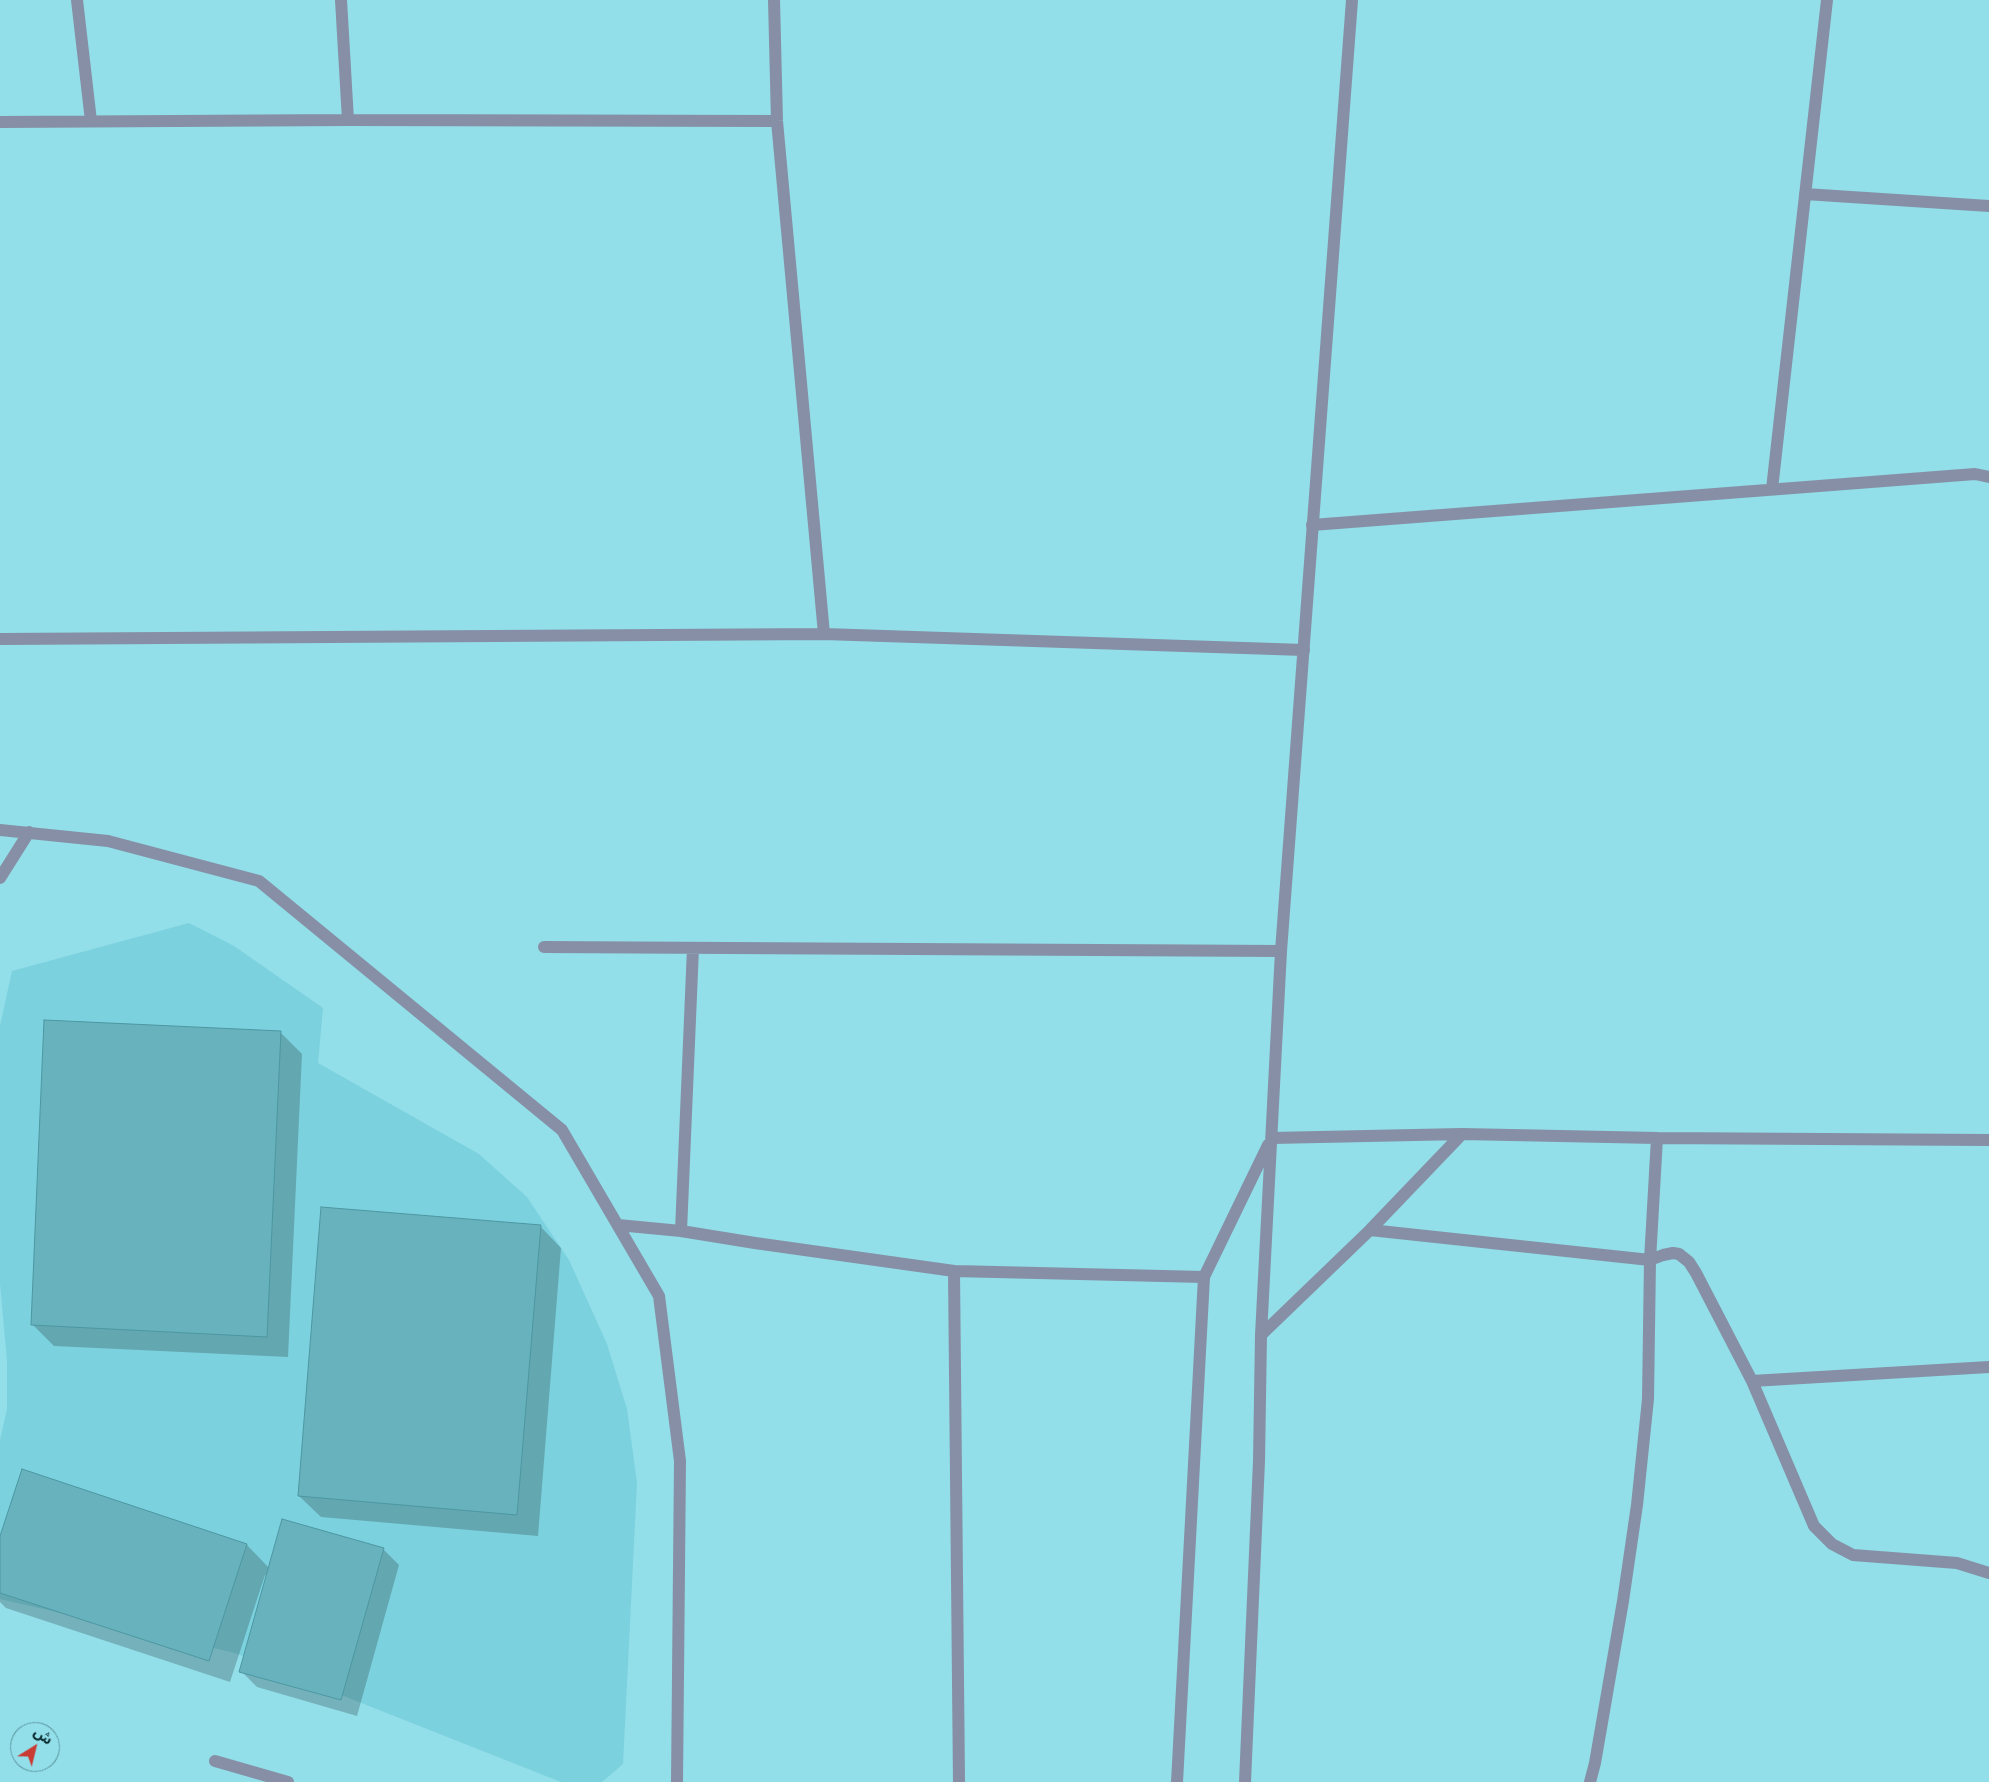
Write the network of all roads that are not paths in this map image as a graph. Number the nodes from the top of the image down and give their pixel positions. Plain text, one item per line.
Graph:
1 (77, 0) edge
2 (341, 0) edge
3 (774, 0) edge
4 (1352, 0) edge
5 (1827, 0) edge
6 (348, 120) junction
7 (91, 121) junction
8 (777, 121) junction
9 (0, 122) edge
10 (1805, 194) junction
11 (1989, 206) edge
12 (1989, 477) edge
13 (1772, 490) junction
14 (1312, 526) junction
15 (824, 634) junction
16 (0, 639) edge
17 (1304, 650) junction
18 (0, 830) edge
19 (29, 832) junction
20 (0, 878) edge
21 (544, 948) dead end
22 (693, 948) junction
23 (1281, 951) junction
24 (1462, 1134) junction
25 (1272, 1138) junction
26 (1657, 1138) junction
27 (1989, 1140) edge
28 (618, 1225) junction
29 (1370, 1230) junction
30 (681, 1231) junction
31 (1650, 1260) junction
32 (954, 1271) junction
33 (1204, 1277) junction
34 (1260, 1335) junction
35 (1989, 1367) edge
36 (1752, 1381) junction
37 (1989, 1572) edge
38 (215, 1761) dead end
39 (288, 1782) edge
40 (677, 1782) edge
41 (959, 1782) edge
42 (1178, 1782) edge
43 (1245, 1782) edge
44 (1590, 1782) edge

1 - 7 street
2 - 6 street
3 - 8 street
4 - 14 street
5 - 10 street
6 - 7 street
6 - 8 street
7 - 9 street
8 - 15 street
10 - 11 street
10 - 13 street
12 - 13 street
13 - 14 street
14 - 17 street
15 - 16 street
15 - 17 street
17 - 23 street
18 - 19 street
19 - 20 street
19 - 28 street
21 - 22 street
22 - 23 street
22 - 30 street
23 - 25 street
24 - 25 street
24 - 26 street
24 - 29 street
25 - 33 street
25 - 34 street
26 - 27 street
26 - 31 street
28 - 30 street
28 - 40 street
29 - 31 street
29 - 34 street
30 - 32 street
31 - 36 street
31 - 44 street
32 - 33 street
32 - 41 street
33 - 42 street
34 - 43 street
35 - 36 street
36 - 37 street
38 - 39 street

